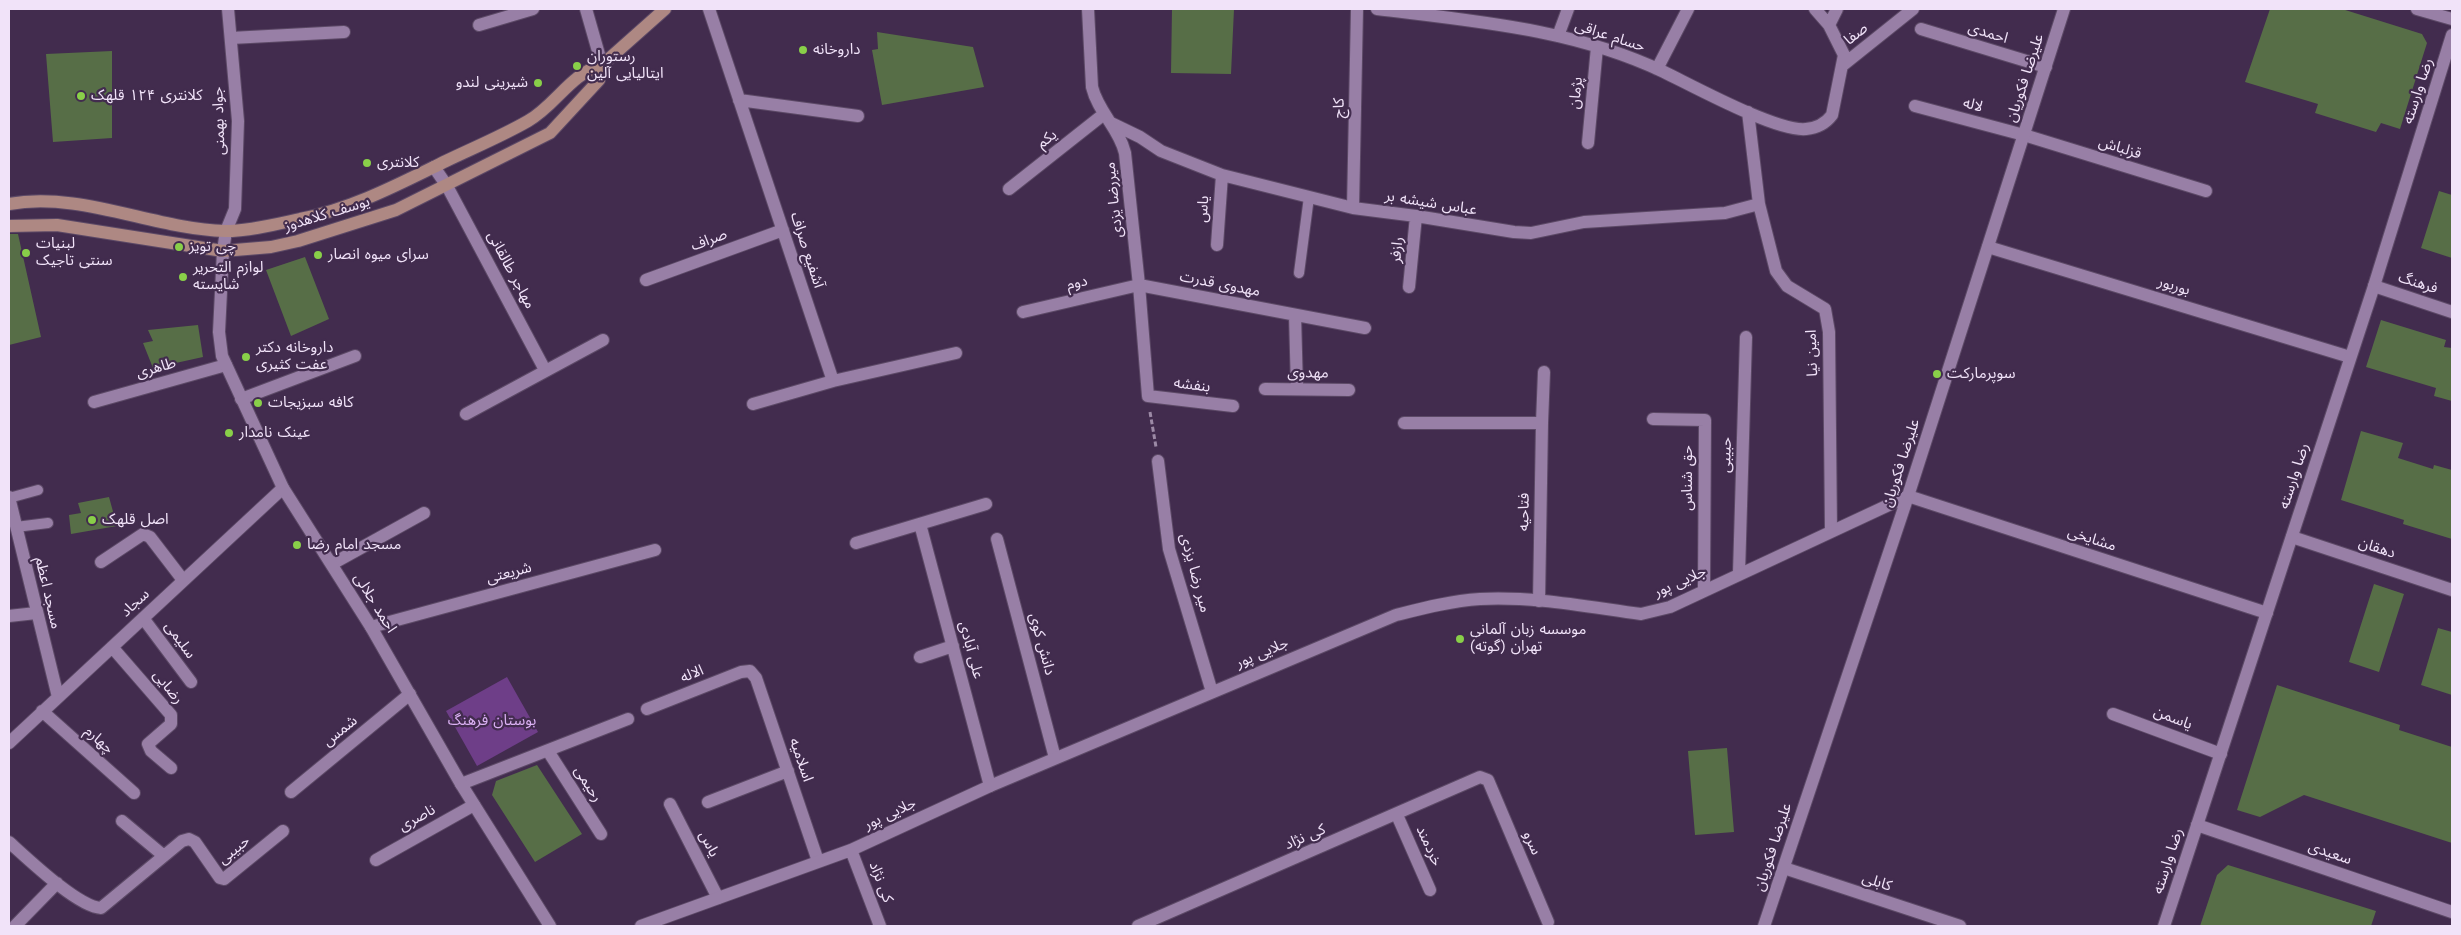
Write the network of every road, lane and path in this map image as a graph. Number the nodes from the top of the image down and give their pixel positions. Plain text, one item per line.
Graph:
1 (228, 9) edge
2 (533, 9) edge
3 (586, 9) edge
4 (665, 9) edge
5 (709, 9) edge
6 (1088, 9) edge
7 (1357, 9) edge
8 (1377, 9) edge
9 (1568, 9) edge
10 (1688, 9) edge
11 (1815, 9) edge
12 (1838, 9) edge
13 (1913, 9) edge
14 (2064, 9) edge
15 (2417, 9) edge
16 (2452, 19) edge
17 (479, 25) dead end
18 (1829, 25) junction
19 (1921, 29) dead end
20 (344, 32) dead end
21 (1558, 36) junction
22 (231, 38) junction
23 (2451, 43) edge
24 (1597, 47) junction
25 (602, 65) junction
26 (1843, 65) junction
27 (2046, 67) junction
28 (1657, 69) junction
29 (740, 100) junction
30 (1915, 106) dead end
31 (1748, 112) junction
32 (858, 116) dead end
33 (1108, 119) junction
34 (2024, 135) junction
35 (1588, 143) dead end
36 (434, 167) junction
37 (1222, 175) junction
38 (447, 186) junction
39 (1009, 189) dead end
40 (2206, 192) dead end
41 (1309, 197) junction
42 (9, 204) edge
43 (1759, 204) junction
44 (1353, 208) junction
45 (1416, 216) junction
46 (9, 226) edge
47 (783, 230) junction
48 (226, 231) junction
49 (1217, 245) dead end
50 (1988, 247) junction
51 (223, 251) junction
52 (1300, 273) dead end
53 (646, 280) dead end
54 (1139, 285) junction
55 (2374, 286) junction
56 (1410, 287) dead end
57 (1023, 312) dead end
58 (2452, 312) edge
59 (1295, 315) junction
60 (1364, 328) dead end
61 (1746, 337) dead end
62 (603, 340) dead end
63 (956, 353) dead end
64 (355, 356) dead end
65 (2350, 357) junction
66 (226, 365) junction
67 (545, 370) junction
68 (1544, 372) dead end
69 (833, 381) junction
70 (1265, 389) dead end
71 (1297, 389) junction
72 (1349, 390) dead end
73 (1148, 396) junction
74 (241, 398) junction
75 (94, 402) dead end
76 (753, 404) dead end
77 (1233, 406) dead end
78 (466, 414) dead end
79 (1653, 419) dead end
80 (1542, 422) junction
81 (1404, 423) dead end
82 (1158, 461) joint
83 (282, 488) junction
84 (38, 490) dead end
85 (1908, 496) junction
86 (9, 497) edge
87 (986, 504) dead end
88 (424, 513) dead end
89 (48, 523) dead end
90 (920, 524) junction
91 (16, 527) junction
92 (1831, 531) junction
93 (2292, 537) junction
94 (998, 538) dead end
95 (856, 543) dead end
96 (655, 550) dead end
97 (101, 562) dead end
98 (332, 564) junction
99 (1739, 573) junction
100 (183, 580) junction
101 (1704, 589) junction
102 (2452, 590) edge
103 (1539, 601) junction
104 (36, 613) junction
105 (2267, 613) junction
106 (9, 616) edge
107 (143, 618) junction
108 (371, 627) junction
109 (953, 646) junction
110 (112, 647) junction
111 (920, 657) dead end
112 (750, 671) joint
113 (191, 682) dead end
114 (1212, 692) junction
115 (410, 694) junction
116 (58, 697) junction
117 (647, 710) dead end
118 (42, 711) junction
119 (2113, 714) dead end
120 (628, 720) dead end
121 (9, 743) edge
122 (548, 750) junction
123 (2221, 754) junction
124 (1055, 758) junction
125 (171, 768) dead end
126 (788, 771) junction
127 (1485, 778) joint
128 (461, 784) junction
129 (990, 786) junction
130 (291, 792) dead end
131 (134, 793) dead end
132 (708, 802) dead end
133 (670, 804) dead end
134 (474, 806) junction
135 (1397, 815) junction
136 (122, 821) dead end
137 (2197, 825) junction
138 (283, 831) dead end
139 (601, 834) dead end
140 (9, 842) edge
141 (851, 850) junction
142 (164, 856) junction
143 (376, 860) dead end
144 (818, 861) junction
145 (1784, 868) junction
146 (57, 883) junction
147 (1430, 890) dead end
148 (718, 898) junction
149 (2452, 912) edge
150 (1548, 922) dead end
151 (15, 926) edge
152 (550, 926) edge
153 (642, 926) edge
154 (880, 926) edge
155 (1138, 926) edge
156 (1764, 926) edge
157 (1960, 926) edge
158 (2164, 926) edge

1 - 22 street, جواد بهمنی
2 - 17 street
3 - 25 street
4 - 25 main road, یوسف کلاهدوز
5 - 29 street, آشفیع صراف
6 - 33 street, میررضا یزدی
7 - 44 street, کاج
8 - 21 street, حسام عراقی
9 - 21 street
10 - 28 street
11 - 18 street
12 - 18 street
13 - 26 street, صفا
14 - 27 street, علیرضا فکوریان
15 - 16 street
18 - 26 street
19 - 27 street, احمدی
20 - 22 street
21 - 24 street, حسام عراقی
22 - 48 street, جواد بهمنی
23 - 55 street, رضا وارسته
24 - 28 street, حسام عراقی
24 - 35 street, پژمان
25 - 36 main road, یوسف کلاهدوز
25 - 38 main road, یوسف کلاهدوز
26 - 31 street, حسام عراقی
27 - 34 street, علیرضا فکوریان
28 - 31 street, حسام عراقی
29 - 32 street
29 - 47 street, آشفیع صراف
30 - 34 street, لاله
31 - 43 street, امین نیا
33 - 37 street, عباس شیشه بر
33 - 39 street, یکم
33 - 54 street, میررضا یزدی
34 - 40 street, قزلباش
34 - 50 street, علیرضا فکوریان
36 - 38 street, مهاجر طالقانی
36 - 48 main road, یوسف کلاهدوز
37 - 41 street, عباس شیشه بر
37 - 49 street, یاس
38 - 51 main road, یوسف کلاهدوز
38 - 67 street, مهاجر طالقانی
41 - 44 street, عباس شیشه بر
41 - 52 lane
42 - 48 main road, یوسف کلاهدوز
43 - 45 street, عباس شیشه بر
43 - 92 street, امین نیا
44 - 45 street, عباس شیشه بر
45 - 56 street, رازفر
46 - 51 main road, یوسف کلاهدوز
47 - 53 street, صراف
47 - 69 street, آشفیع صراف
48 - 51 street, جواد بهمنی
50 - 65 street, بوربور
50 - 85 street, علیرضا فکوریان
51 - 66 street, احمد جلالی
54 - 57 street, دوم
54 - 59 street, مهدوی قدرت
54 - 73 street, میررضا یزدی
55 - 58 street, فرهنگ
55 - 65 street, رضا وارسته
59 - 60 street, مهدوی قدرت
59 - 71 street
61 - 99 street, حبیبی
62 - 67 street
63 - 69 street
64 - 74 street
65 - 93 street, رضا وارسته
66 - 74 street, احمد جلالی
66 - 75 street, طاهری
67 - 78 street
68 - 80 street, فتاحیه
69 - 76 street
70 - 71 street, مهدوی
71 - 72 street, مهدوی
73 - 77 street, بنفشه
73 - 82 path
74 - 83 street, احمد جلالی
79 - 101 street, حق شناس
80 - 81 street
80 - 103 street, فتاحیه
82 - 114 street, میر رضا یزدی
83 - 98 street, احمد جلالی
83 - 100 street, سجاد
84 - 86 lane
85 - 92 street, جلایی پور
85 - 105 street, مشایخی
85 - 145 street, علیرضا فکوریان
86 - 91 street, مسجد اعظم
87 - 90 street
88 - 98 street
89 - 91 lane
90 - 95 street
90 - 109 street, علی آبادی
91 - 104 street, مسجد اعظم
92 - 99 street, جلایی پور
93 - 102 street, دهقان
93 - 105 street, رضا وارسته
94 - 124 street, دانش کوی
96 - 108 street, شریعتی
97 - 100 street
98 - 108 street, احمد جلالی
99 - 101 street, جلایی پور
100 - 107 street, سجاد
101 - 103 street, جلایی پور
103 - 114 street, جلایی پور
104 - 106 street
104 - 116 street, مسجد اعظم
105 - 123 street, رضا وارسته
107 - 110 street, سجاد
107 - 113 street, سلیمی
108 - 115 street, احمد جلالی
109 - 111 street
109 - 129 street, علی آبادی
110 - 116 street, سجاد
110 - 125 street, رضایی
112 - 117 street, الاله
112 - 126 street, اسلامیه
114 - 124 street, جلایی پور
115 - 128 street, احمد جلالی
115 - 130 street, شمس
116 - 118 street, سجاد
118 - 121 street, سجاد
118 - 131 street, چهارم
119 - 123 street, یاسمن
120 - 122 street
122 - 128 street
122 - 139 street, رحیمی
123 - 137 street, رضا وارسته
124 - 129 street, جلایی پور
126 - 132 street
126 - 144 street, اسلامیه
127 - 135 street, کی نژاد
127 - 150 street, سرو
128 - 134 street, احمد جلالی
129 - 141 street, جلایی پور
133 - 148 street, یاس
134 - 143 street, ناصری
134 - 152 street, احمد جلالی
135 - 147 street, خردمند
135 - 155 street, کی نژاد
136 - 142 street
137 - 149 street, سعیدی
137 - 158 street, رضا وارسته
138 - 142 street, حبیبی
140 - 146 street, حبیبی
141 - 144 street, جلایی پور
141 - 154 street, کی نژاد
142 - 146 street, حبیبی
144 - 148 street, جلایی پور
145 - 156 street, علیرضا فکوریان
145 - 157 street, کابلی
146 - 151 street
148 - 153 street, جلایی پور

